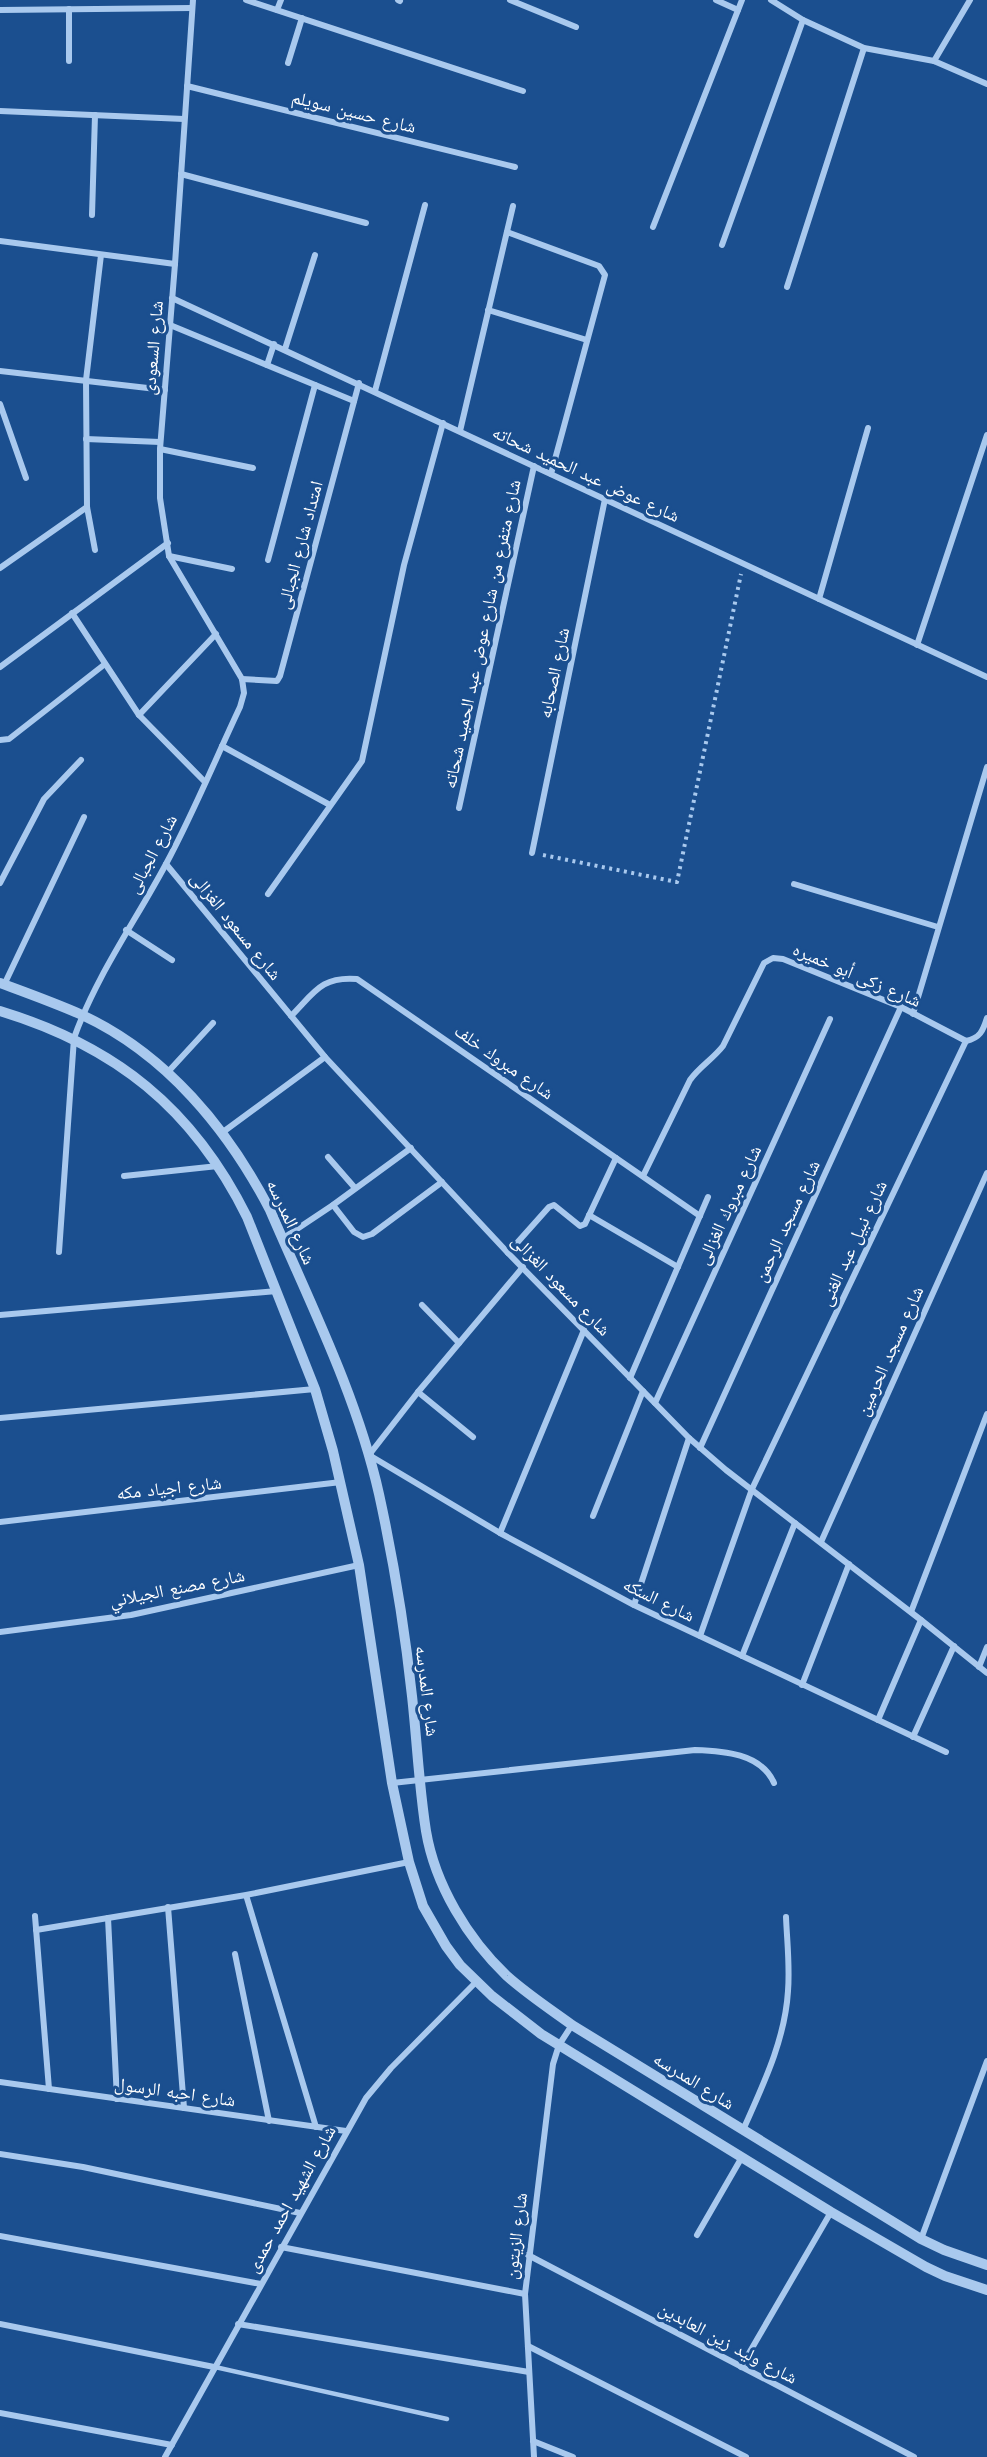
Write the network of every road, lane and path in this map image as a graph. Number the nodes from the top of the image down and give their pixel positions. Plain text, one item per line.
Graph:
1 (193, 0) edge
2 (246, 0) edge
3 (281, 0) edge
4 (510, 0) edge
5 (716, 0) edge
6 (742, 0) edge
7 (771, 0) edge
8 (970, 0) edge
9 (192, 8) junction
10 (69, 9) junction
11 (0, 10) edge
12 (277, 10) junction
13 (738, 10) junction
14 (302, 18) junction
15 (803, 20) junction
16 (576, 27) dead end
17 (864, 48) junction
18 (69, 61) dead end
19 (934, 61) junction
20 (288, 63) dead end
21 (987, 84) edge
22 (187, 86) junction
23 (523, 91) dead end
24 (0, 111) edge
25 (96, 115) junction
26 (184, 119) junction
27 (515, 167) dead end
28 (181, 174) junction
29 (424, 205) dead end
30 (513, 206) dead end
31 (92, 215) dead end
32 (366, 223) dead end
33 (653, 227) dead end
34 (507, 232) junction
35 (0, 242) edge
36 (722, 245) dead end
37 (101, 255) junction
38 (315, 255) dead end
39 (175, 264) junction
40 (787, 287) dead end
41 (172, 298) junction
42 (488, 309) junction
43 (170, 325) junction
44 (587, 340) junction
45 (273, 344) junction
46 (285, 349) junction
47 (267, 364) junction
48 (0, 371) edge
49 (86, 380) junction
50 (359, 383) junction
51 (315, 385) junction
52 (165, 390) junction
53 (375, 391) junction
54 (354, 401) junction
55 (0, 404) edge
56 (444, 423) junction
57 (868, 428) dead end
58 (460, 430) junction
59 (987, 435) edge
60 (86, 439) junction
61 (160, 445) junction
62 (534, 466) junction
63 (253, 468) dead end
64 (551, 474) junction
65 (26, 478) dead end
66 (605, 499) junction
67 (87, 507) junction
68 (168, 543) junction
69 (95, 550) dead end
70 (169, 556) junction
71 (268, 560) dead end
72 (743, 564) junction
73 (0, 568) edge
74 (232, 569) dead end
75 (819, 599) junction
76 (72, 614) junction
77 (216, 634) junction
78 (917, 645) junction
79 (105, 664) junction
80 (0, 667) edge
81 (987, 677) edge
82 (242, 679) junction
83 (139, 715) junction
84 (0, 740) edge
85 (222, 747) junction
86 (81, 760) dead end
87 (987, 767) edge
88 (205, 782) junction
89 (330, 805) junction
90 (459, 808) dead end
91 (84, 817) dead end
92 (532, 853) joint
93 (166, 864) junction
94 (0, 883) edge
95 (794, 884) dead end
96 (268, 894) dead end
97 (938, 927) junction
98 (126, 930) junction
99 (172, 960) dead end
100 (2, 984) edge
101 (901, 1007) junction
102 (0, 1011) edge
103 (912, 1014) junction
104 (82, 1015) junction
105 (291, 1016) junction
106 (987, 1017) edge
107 (830, 1019) dead end
108 (213, 1023) dead end
109 (74, 1038) junction
110 (966, 1041) junction
111 (325, 1057) junction
112 (167, 1073) junction
113 (223, 1132) junction
114 (411, 1148) junction
115 (328, 1157) dead end
116 (616, 1158) junction
117 (218, 1166) junction
118 (987, 1173) edge
119 (124, 1176) dead end
120 (643, 1176) junction
121 (442, 1182) junction
122 (356, 1188) junction
123 (708, 1197) dead end
124 (333, 1205) junction
125 (589, 1215) junction
126 (700, 1216) junction
127 (282, 1239) junction
128 (60, 1252) dead end
129 (508, 1253) junction
130 (678, 1267) junction
131 (523, 1268) junction
132 (277, 1291) junction
133 (422, 1305) dead end
134 (0, 1315) edge
135 (584, 1330) junction
136 (459, 1344) junction
137 (630, 1378) junction
138 (315, 1389) junction
139 (643, 1391) junction
140 (418, 1392) junction
141 (655, 1403) junction
142 (987, 1414) edge
143 (0, 1418) edge
144 (473, 1437) dead end
145 (689, 1438) junction
146 (700, 1448) junction
147 (369, 1455) junction
148 (341, 1482) junction
149 (752, 1490) junction
150 (593, 1516) dead end
151 (0, 1522) edge
152 (795, 1523) junction
153 (500, 1533) junction
154 (821, 1542) junction
155 (849, 1564) junction
156 (359, 1565) junction
157 (634, 1605) junction
158 (911, 1612) junction
159 (921, 1620) junction
160 (0, 1632) edge
161 (700, 1636) junction
162 (954, 1646) junction
163 (987, 1647) edge
164 (742, 1656) junction
165 (980, 1667) junction
166 (987, 1673) edge
167 (802, 1684) junction
168 (878, 1720) junction
169 (913, 1737) junction
170 (946, 1752) dead end
171 (421, 1781) junction
172 (774, 1782) dead end
173 (392, 1783) junction
174 (409, 1862) junction
175 (246, 1895) junction
176 (168, 1907) junction
177 (35, 1916) dead end
178 (786, 1917) dead end
179 (108, 1918) junction
180 (36, 1930) junction
181 (235, 1954) dead end
182 (477, 1981) junction
183 (572, 2025) junction
184 (559, 2044) junction
185 (987, 2061) edge
186 (0, 2082) edge
187 (49, 2089) junction
188 (117, 2099) junction
189 (184, 2108) junction
190 (269, 2121) junction
191 (316, 2127) junction
192 (743, 2130) junction
193 (346, 2131) junction
194 (0, 2154) edge
195 (742, 2157) junction
196 (831, 2212) junction
197 (300, 2213) junction
198 (697, 2235) dead end
199 (0, 2236) edge
200 (921, 2239) junction
201 (281, 2247) junction
202 (528, 2255) junction
203 (987, 2265) edge
204 (261, 2284) junction
205 (987, 2290) edge
206 (525, 2294) junction
207 (238, 2324) junction
208 (0, 2325) edge
209 (528, 2346) junction
210 (214, 2367) junction
211 (741, 2367) junction
212 (530, 2372) junction
213 (0, 2413) edge
214 (447, 2419) dead end
215 (534, 2441) junction
216 (172, 2445) junction
217 (165, 2457) edge
218 (534, 2457) edge
219 (573, 2457) edge
220 (746, 2457) edge
221 (914, 2457) edge

1 - 9 street, شارع السعودى
2 - 12 street
3 - 12 street
4 - 16 street
5 - 13 street
6 - 13 street
7 - 15 street
8 - 19 street
9 - 10 street
9 - 22 street, شارع السعودى
10 - 11 street
10 - 18 street
12 - 14 street
13 - 33 street
14 - 20 street
14 - 23 street
15 - 17 street
15 - 36 street
17 - 19 street
17 - 40 street
19 - 21 street
22 - 26 street, شارع السعودى
22 - 27 street, شارع حسين سويلم
24 - 25 street
25 - 26 street
25 - 31 street
26 - 28 street, شارع السعودى
28 - 32 street
28 - 39 street, شارع السعودى
29 - 53 street
30 - 34 street
34 - 42 street
34 - 44 street
35 - 37 street
37 - 39 street
37 - 49 street
38 - 46 street
39 - 41 street, شارع السعودى
41 - 43 street, شارع السعودى
41 - 45 street, شارع عوض عبد الحميد شحاته
42 - 44 street
42 - 58 street
43 - 47 street
43 - 52 street, شارع السعودى
44 - 64 street
45 - 46 street, شارع عوض عبد الحميد شحاته
45 - 47 street
46 - 50 street, شارع عوض عبد الحميد شحاته
47 - 51 street
48 - 49 street
49 - 52 street
49 - 60 street
50 - 53 street, شارع عوض عبد الحميد شحاته
50 - 54 street, امتداد شارع الجبالى
51 - 54 street
51 - 71 street
52 - 61 street, شارع السعودى
53 - 56 street, شارع عوض عبد الحميد شحاته
54 - 82 street, امتداد شارع الجبالى
55 - 65 street
56 - 58 street, شارع عوض عبد الحميد شحاته
56 - 89 street
57 - 75 street
58 - 62 street, شارع عوض عبد الحميد شحاته
59 - 78 street
60 - 61 street
60 - 67 street
61 - 63 street
61 - 68 street, شارع السعودى
62 - 64 street, شارع عوض عبد الحميد شحاته
62 - 90 street, شارع متفرع من شارع عوض عبد الحميد شحاته
64 - 66 street, شارع عوض عبد الحميد شحاته
66 - 72 street, شارع عوض عبد الحميد شحاته
66 - 92 street, شارع الصحابه
67 - 69 street
67 - 73 street
68 - 70 street, شارع السعودى
68 - 76 street
70 - 74 street
70 - 77 street, شارع السعودى
72 - 75 street, شارع عوض عبد الحميد شحاته
72 - 92 path
75 - 78 street, شارع عوض عبد الحميد شحاته
76 - 79 street
76 - 80 street
77 - 82 street, شارع السعودى
77 - 83 street
78 - 81 street, شارع عوض عبد الحميد شحاته
79 - 83 street
79 - 84 street
82 - 85 street, شارع الجبالى
83 - 88 street
85 - 88 street, شارع الجبالى
85 - 89 street
86 - 94 street
87 - 97 street
88 - 93 street, شارع الجبالى
89 - 96 street
91 - 100 street
93 - 98 street, شارع الجبالى
93 - 105 street, شارع مسعود الغزالى
95 - 97 street
97 - 103 street
98 - 99 street
98 - 104 street, شارع الجبالى
100 - 104 street, شارع المدرسه
101 - 103 street, شارع زكى أبو خميره
101 - 120 street, شارع زكى أبو خميره
101 - 146 street, شارع مسجد الرحمن
102 - 109 street
103 - 110 street, شارع زكى أبو خميره
104 - 109 street, شارع الجبالى
104 - 112 street, شارع المدرسه
105 - 111 street, شارع مسعود الغزالى
105 - 116 street, شارع مبروك خلف
106 - 110 street, شارع نبيل عبد الغنى
107 - 141 street, شارع مبروك الغزالى
108 - 112 street
109 - 117 street
109 - 128 street, شارع الجبالى
110 - 149 street, شارع نبيل عبد الغنى
111 - 113 street
111 - 114 street, شارع مسعود الغزالى
112 - 113 street, شارع المدرسه
113 - 127 street, شارع المدرسه
114 - 121 street, شارع مسعود الغزالى
114 - 122 street
115 - 122 street
116 - 120 street, شارع مبروك خلف
116 - 125 street
117 - 119 street
117 - 132 street
118 - 154 street, شارع مسجد الحرمين
120 - 126 street, شارع مبروك خلف
121 - 124 street
121 - 129 street, شارع مسعود الغزالى
122 - 124 street
123 - 126 street
124 - 127 street
125 - 129 street
125 - 130 street
126 - 130 street
127 - 147 street, شارع المدرسه
129 - 131 street, شارع مسعود الغزالى
130 - 137 street
131 - 135 street, شارع مسعود الغزالى
131 - 136 street
132 - 134 street
132 - 138 street
133 - 136 street
135 - 137 street, شارع مسعود الغزالى
135 - 153 street
136 - 140 street
137 - 139 street, شارع مسعود الغزالى
138 - 143 street
138 - 148 street
139 - 141 street, شارع مسعود الغزالى
139 - 150 street
140 - 144 street
140 - 147 street
141 - 145 street, شارع مسعود الغزالى
142 - 158 street
145 - 146 street, شارع مسعود الغزالى
145 - 157 street
146 - 149 street, شارع مسعود الغزالى
147 - 153 street, شارع السكه
147 - 171 street, شارع المدرسه
148 - 151 street, شارع اجياد مكه
148 - 156 street
149 - 152 street, شارع مسعود الغزالى
149 - 161 street, شارع نبيل عبد الغنى
152 - 154 street, شارع مسعود الغزالى
152 - 164 street
153 - 157 street, شارع السكه
154 - 155 street, شارع مسعود الغزالى
155 - 158 street, شارع مسعود الغزالى
155 - 167 street
156 - 160 street, شارع مصنع الجيلاني
156 - 173 street
157 - 161 street, شارع السكه
158 - 159 street, شارع مسعود الغزالى
159 - 162 street, شارع مسعود الغزالى
159 - 168 street
161 - 164 street, شارع السكه
162 - 165 street, شارع مسعود الغزالى
162 - 169 street
163 - 165 street
164 - 167 street, شارع السكه
165 - 166 street, شارع مسعود الغزالى
167 - 168 street, شارع السكه
168 - 169 street, شارع السكه
169 - 170 street, شارع السكه
171 - 172 street
171 - 173 street
171 - 183 street, شارع المدرسه
173 - 174 street
174 - 175 street
174 - 182 street
175 - 176 street
175 - 191 street
176 - 179 street
176 - 189 street
177 - 180 street
178 - 192 street
179 - 180 street
179 - 188 street
180 - 187 street
181 - 190 street
182 - 184 street
182 - 193 street, شارع الشهيد احمد حمدى
183 - 184 street, شارع الزيتون
183 - 192 street, شارع المدرسه
184 - 195 street
184 - 202 street, شارع الزيتون
185 - 200 street
186 - 187 street, شارع احبه الرسول
187 - 188 street, شارع احبه الرسول
188 - 189 street, شارع احبه الرسول
189 - 190 street, شارع احبه الرسول
190 - 191 street, شارع احبه الرسول
191 - 193 street, شارع احبه الرسول
192 - 200 street, شارع المدرسه
193 - 197 street, شارع الشهيد احمد حمدى
194 - 197 street
195 - 196 street
195 - 198 street
196 - 205 street
196 - 211 street
197 - 201 street, شارع الشهيد احمد حمدى
199 - 204 street
200 - 203 street, شارع المدرسه
201 - 204 street, شارع الشهيد احمد حمدى
201 - 206 street
202 - 206 street, شارع الزيتون
202 - 211 street, شارع وليد زين العابدين
204 - 207 street, شارع الشهيد احمد حمدى
206 - 209 street, شارع الزيتون
207 - 210 street, شارع الشهيد احمد حمدى
207 - 212 street
208 - 210 street
209 - 212 street, شارع الزيتون
209 - 220 street
210 - 214 lane
210 - 216 street, شارع الشهيد احمد حمدى
211 - 221 street, شارع وليد زين العابدين
212 - 215 street, شارع الزيتون
213 - 216 street
215 - 218 street, شارع الزيتون
215 - 219 street
216 - 217 street, شارع الشهيد احمد حمدى

